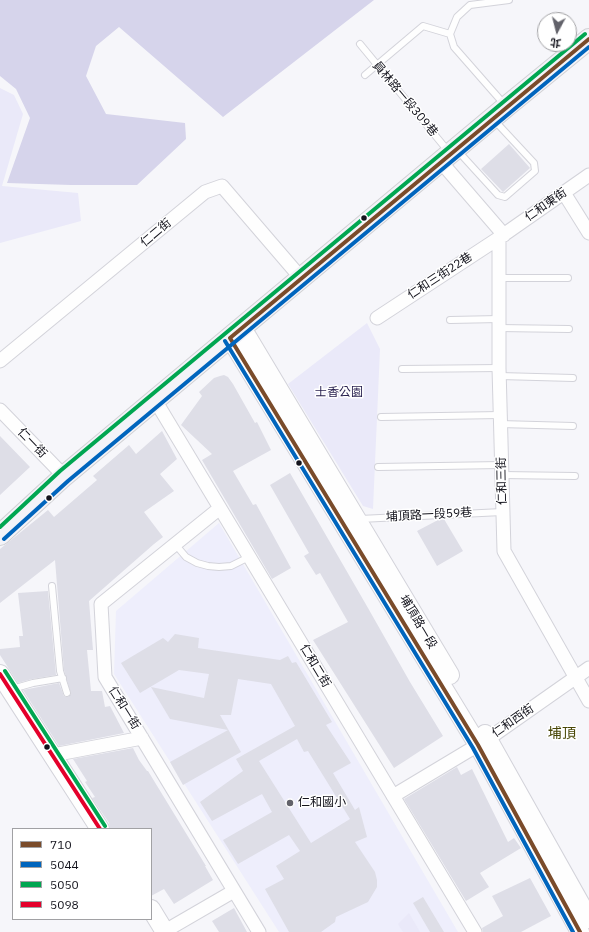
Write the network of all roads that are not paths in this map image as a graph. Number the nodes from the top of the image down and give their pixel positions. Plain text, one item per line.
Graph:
1 (509, 0) edge
2 (450, 34) junction
3 (589, 39) edge
4 (360, 44) dead end
5 (377, 65) junction
6 (365, 75) dead end
7 (499, 112) junction
8 (449, 155) junction
9 (589, 175) edge
10 (564, 193) junction
11 (589, 233) edge
12 (502, 237) junction
13 (301, 278) junction
14 (499, 278) junction
15 (568, 278) dead end
16 (376, 318) dead end
17 (450, 320) dead end
18 (499, 323) junction
19 (569, 329) dead end
20 (236, 333) junction
21 (0, 361) edge
22 (402, 369) dead end
23 (500, 372) junction
24 (572, 378) dead end
25 (155, 400) junction
26 (0, 410) edge
27 (381, 417) dead end
28 (500, 419) junction
29 (573, 426) dead end
30 (378, 467) dead end
31 (501, 470) junction
32 (64, 476) junction
33 (575, 476) dead end
34 (220, 508) junction
35 (502, 512) junction
36 (357, 519) junction
37 (0, 535) edge
38 (175, 544) junction
39 (249, 557) junction
40 (52, 586) dead end
41 (589, 668) edge
42 (0, 674) edge
43 (63, 678) junction
44 (575, 678) junction
45 (10, 690) junction
46 (67, 693) dead end
47 (589, 701) edge
48 (142, 738) junction
49 (483, 742) junction
50 (53, 755) junction
51 (393, 796) junction
52 (99, 828) edge
53 (234, 891) junction
54 (152, 912) edge
55 (589, 920) edge
56 (165, 932) edge
57 (259, 932) edge
58 (476, 932) edge
59 (580, 932) edge

1 - 2 lane
2 - 5 lane
2 - 7 lane
3 - 7 main road
4 - 5 lane, 員林路一段309巷
5 - 6 lane
5 - 8 lane, 員林路一段309巷
7 - 8 main road
7 - 8 lane, 員林路一段309巷
8 - 12 street
8 - 13 main road
9 - 10 street, 仁和東街
10 - 11 street
10 - 12 street, 仁和東街
12 - 14 street, 仁和三街
12 - 16 street, 仁和三街22巷
13 - 20 main road
13 - 21 street, 仁二街
14 - 15 lane
14 - 18 street, 仁和三街
17 - 18 lane
18 - 19 lane
18 - 23 street, 仁和三街
20 - 25 main road
20 - 36 street, 埔頂路一段
20 - 49 street, 埔頂路一段
22 - 23 lane
23 - 24 lane
23 - 28 street, 仁和三街
25 - 32 main road
25 - 34 street, 仁和二街
26 - 32 street, 仁一街
27 - 28 lane
28 - 29 lane
28 - 31 street, 仁和三街
30 - 31 lane
31 - 33 lane
31 - 35 street, 仁和三街
32 - 37 main road
34 - 38 street, 仁和一街
34 - 39 street, 仁和二街
35 - 36 lane, 埔頂路一段59巷
35 - 44 street, 仁和三街
36 - 49 street, 埔頂路一段
38 - 39 lane
38 - 48 street, 仁和一街
39 - 51 street, 仁和二街
40 - 43 lane
41 - 44 street, 仁和西街
42 - 45 street
43 - 45 lane
43 - 46 lane
44 - 47 street, 仁和三街
44 - 49 street, 仁和西街
45 - 50 street
48 - 50 street
48 - 53 street, 仁和一街
49 - 51 street, 仁和西街
49 - 55 street, 埔頂路一段
49 - 59 street, 埔頂路一段
50 - 52 street
51 - 58 street, 仁和二街
53 - 56 street
53 - 57 street, 仁和一街
54 - 56 street

